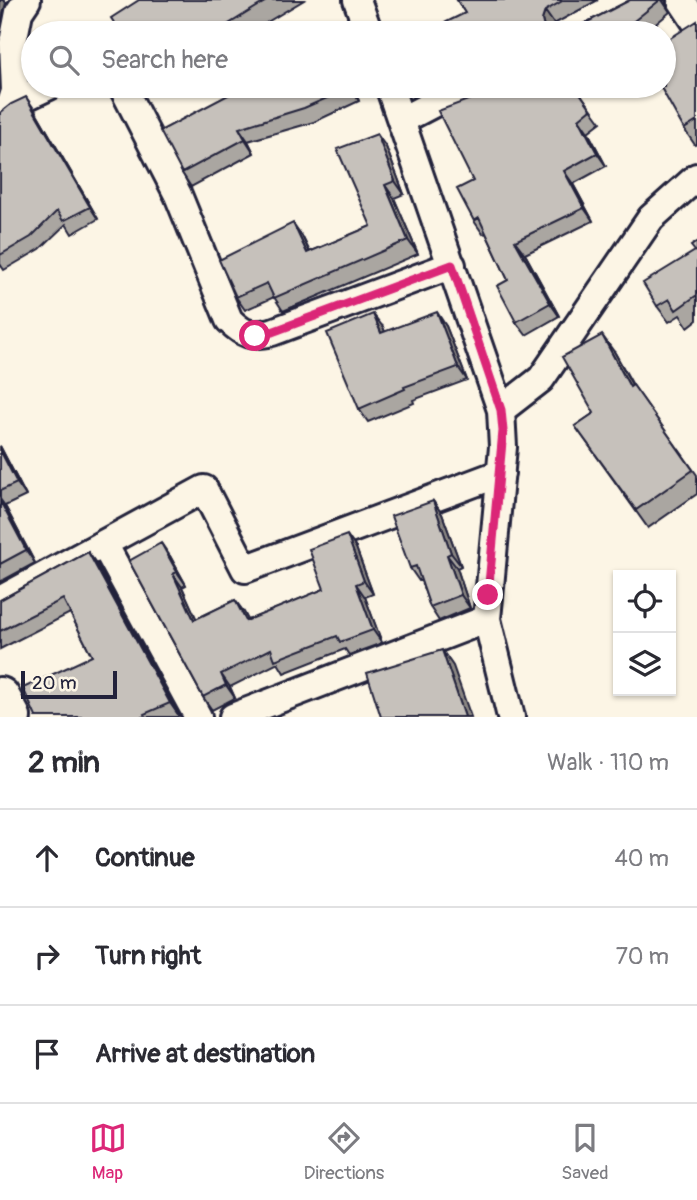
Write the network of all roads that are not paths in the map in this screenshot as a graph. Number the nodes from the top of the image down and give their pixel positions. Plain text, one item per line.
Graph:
1 (27, 0) edge
2 (357, 0) edge
3 (681, 0) edge
4 (365, 21) edge
5 (697, 24) edge
6 (27, 98) edge
7 (128, 98) edge
8 (394, 98) edge
9 (444, 98) edge
10 (6, 109) edge
11 (402, 120) junction
12 (697, 177) edge
13 (452, 265) junction
14 (501, 410) junction
15 (500, 473) junction
16 (104, 544) junction
17 (0, 600) edge
18 (487, 619) junction
19 (0, 697) edge
20 (11, 717) edge
21 (198, 717) edge
22 (233, 717) edge
23 (511, 717) edge

1 - 10 street
2 - 4 street
3 - 5 street
6 - 10 street
7 - 13 street
8 - 11 street
9 - 11 street
11 - 13 street
12 - 14 street
13 - 14 street
14 - 15 street
15 - 16 street
15 - 18 street
16 - 17 street
16 - 21 street
18 - 22 street
18 - 23 street
19 - 20 main road

